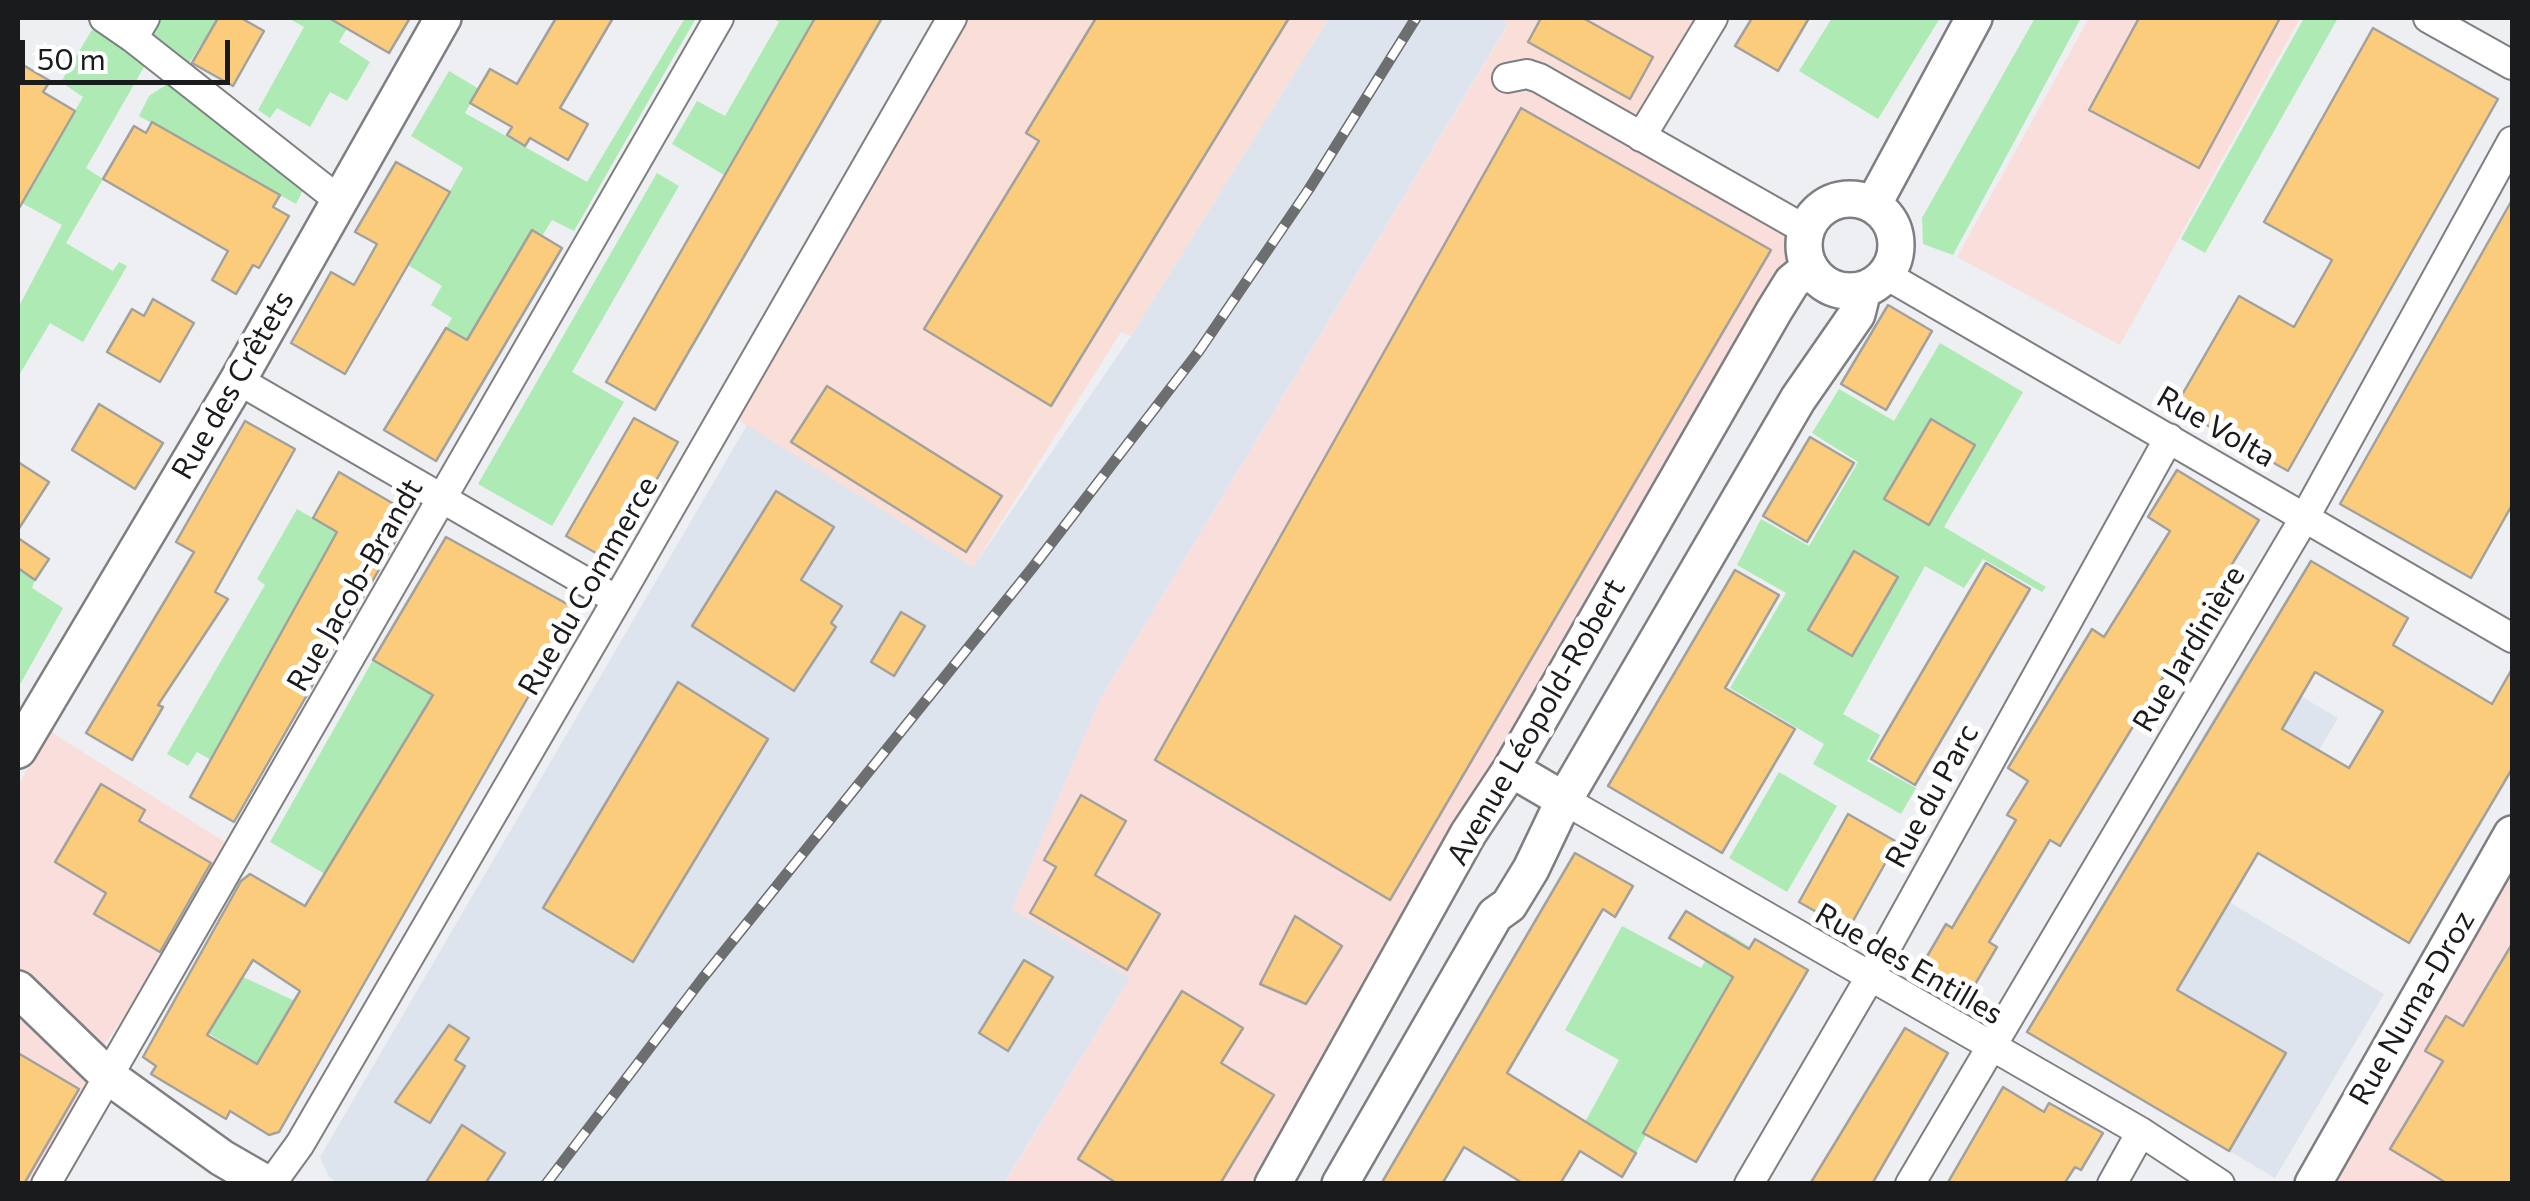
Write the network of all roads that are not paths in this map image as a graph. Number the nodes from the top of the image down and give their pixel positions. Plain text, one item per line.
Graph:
1 (104, 18) edge
2 (442, 18) edge
3 (719, 18) edge
4 (1713, 18) edge
5 (1974, 18) edge
6 (2428, 18) edge
7 (947, 20) edge
8 (139, 28) edge
9 (2512, 64) edge
10 (1507, 78) dead end
11 (1641, 137) junction
12 (2512, 141) edge
13 (340, 200) junction
14 (1873, 204) junction
15 (1806, 230) junction
16 (1810, 268) junction
17 (1874, 282) junction
18 (238, 380) junction
19 (2169, 438) junction
20 (443, 499) junction
21 (2305, 517) junction
22 (617, 600) junction
23 (2512, 638) edge
24 (18, 750) edge
25 (1511, 769) junction
26 (1564, 800) junction
27 (2512, 834) edge
28 (1868, 979) junction
29 (18, 989) edge
30 (1988, 1047) junction
31 (108, 1076) junction
32 (2141, 1132) junction
33 (46, 1184) edge
34 (269, 1184) edge
35 (1273, 1184) edge
36 (1340, 1184) edge
37 (1749, 1184) edge
38 (1910, 1184) edge
39 (2112, 1184) edge
40 (2220, 1184) edge
41 (2313, 1184) edge

1 - 8 street
2 - 13 main road, Rue des Crêtets
3 - 20 street, Rue Jacob-Brandt
4 - 11 street
5 - 14 main road
6 - 9 street
7 - 22 street, Rue du Commerce
8 - 13 street
10 - 11 street
11 - 15 street
12 - 21 street, Rue Jardinière
13 - 18 main road, Rue des Crêtets
14 - 15 main road
14 - 17 main road
15 - 16 main road
16 - 17 main road
16 - 25 main road, Avenue Léopold-Robert
17 - 19 street, Rue Volta
17 - 26 main road
18 - 20 street
18 - 24 main road, Rue des Crêtets
19 - 21 street, Rue Volta
19 - 28 street, Rue du Parc
20 - 22 street
20 - 31 street, Rue Jacob-Brandt
21 - 23 street, Rue Volta
21 - 30 street, Rue Jardinière
22 - 34 street, Rue du Commerce
25 - 26 main road
25 - 35 main road, Avenue Léopold-Robert
26 - 28 street, Rue des Entilles
26 - 36 main road
27 - 41 main road, Rue Numa-Droz
28 - 30 street, Rue des Entilles
28 - 37 street, Rue du Parc
29 - 31 main road
30 - 32 street, Rue des Entilles
30 - 38 street, Rue Jardinière
31 - 33 street, Rue Jacob-Brandt
31 - 34 main road
32 - 39 street
32 - 40 street, Rue des Entilles

